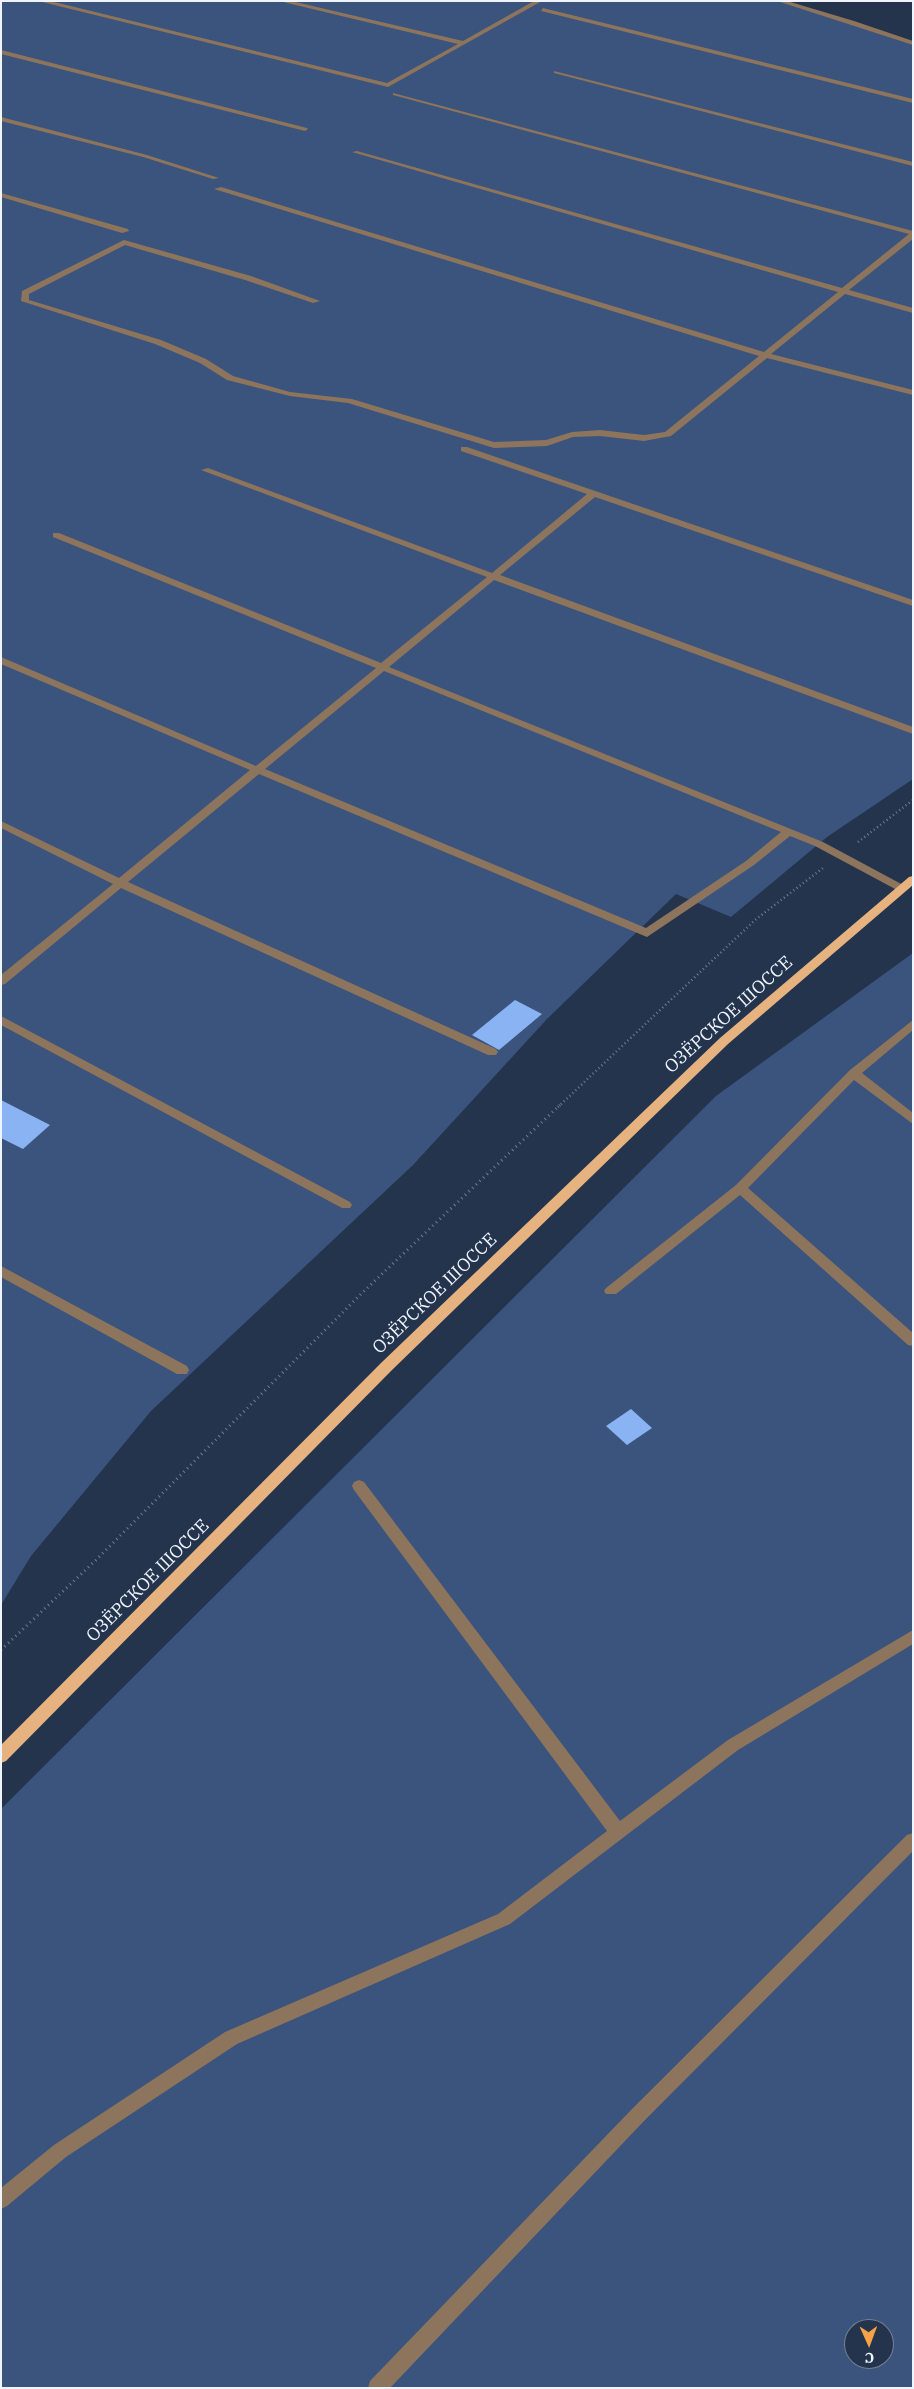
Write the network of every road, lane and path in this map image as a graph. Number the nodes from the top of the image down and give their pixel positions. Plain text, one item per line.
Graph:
1 (41, 1) edge
2 (282, 1) edge
3 (518, 1) edge
4 (780, 1) edge
5 (536, 3) edge
6 (543, 10) dead end
7 (464, 43) junction
8 (913, 43) edge
9 (1, 52) edge
10 (556, 72) dead end
11 (395, 94) dead end
12 (913, 101) edge
13 (1, 119) edge
14 (305, 129) dead end
15 (354, 152) dead end
16 (913, 164) edge
17 (215, 178) dead end
18 (218, 189) dead end
19 (1, 195) edge
20 (125, 231) dead end
21 (913, 234) edge
22 (843, 292) junction
23 (316, 301) dead end
24 (913, 311) edge
25 (765, 355) junction
26 (913, 394) edge
27 (464, 449) dead end
28 (204, 470) dead end
29 (593, 494) junction
30 (56, 535) dead end
31 (495, 576) junction
32 (913, 602) edge
33 (1, 660) edge
34 (384, 666) junction
35 (913, 730) edge
36 (258, 770) junction
37 (913, 800) edge
38 (1, 824) edge
39 (789, 831) junction
40 (840, 855) junction
41 (913, 879) edge
42 (122, 882) junction
43 (901, 888) junction
44 (1, 981) edge
45 (1, 1020) edge
46 (913, 1024) edge
47 (492, 1052) dead end
48 (854, 1073) junction
49 (913, 1120) edge
50 (740, 1188) junction
51 (346, 1205) dead end
52 (1, 1271) edge
53 (611, 1291) dead end
54 (913, 1341) edge
55 (182, 1370) dead end
56 (359, 1486) dead end
57 (913, 1636) edge
58 (1, 1650) edge
59 (1, 1756) edge
60 (618, 1832) junction
61 (913, 1840) edge
62 (1, 2200) edge
63 (377, 2388) edge

1 - 7 street
2 - 7 street
3 - 5 street
4 - 8 street
5 - 7 street
6 - 12 street
9 - 14 street
10 - 16 street
11 - 21 street
13 - 17 street
15 - 22 street
18 - 25 street
19 - 20 street
21 - 22 street
22 - 24 street
22 - 25 street
23 - 25 street
25 - 26 street
27 - 29 street
28 - 31 street
29 - 31 street
29 - 32 street
30 - 34 street
31 - 34 street
31 - 35 street
33 - 36 street
34 - 36 street
34 - 39 street
36 - 39 street
36 - 42 street
37 - 40 path
38 - 42 street
39 - 40 street
40 - 43 street
40 - 58 path
41 - 43 main road, ОЗЁРСКОЕ ШОССЕ
42 - 44 street
42 - 47 street
43 - 59 main road, ОЗЁРСКОЕ ШОССЕ
45 - 51 street
46 - 48 street
48 - 49 street
48 - 50 street
50 - 53 street
50 - 54 street
52 - 55 street
56 - 60 street
57 - 60 street
60 - 62 street
61 - 63 street

